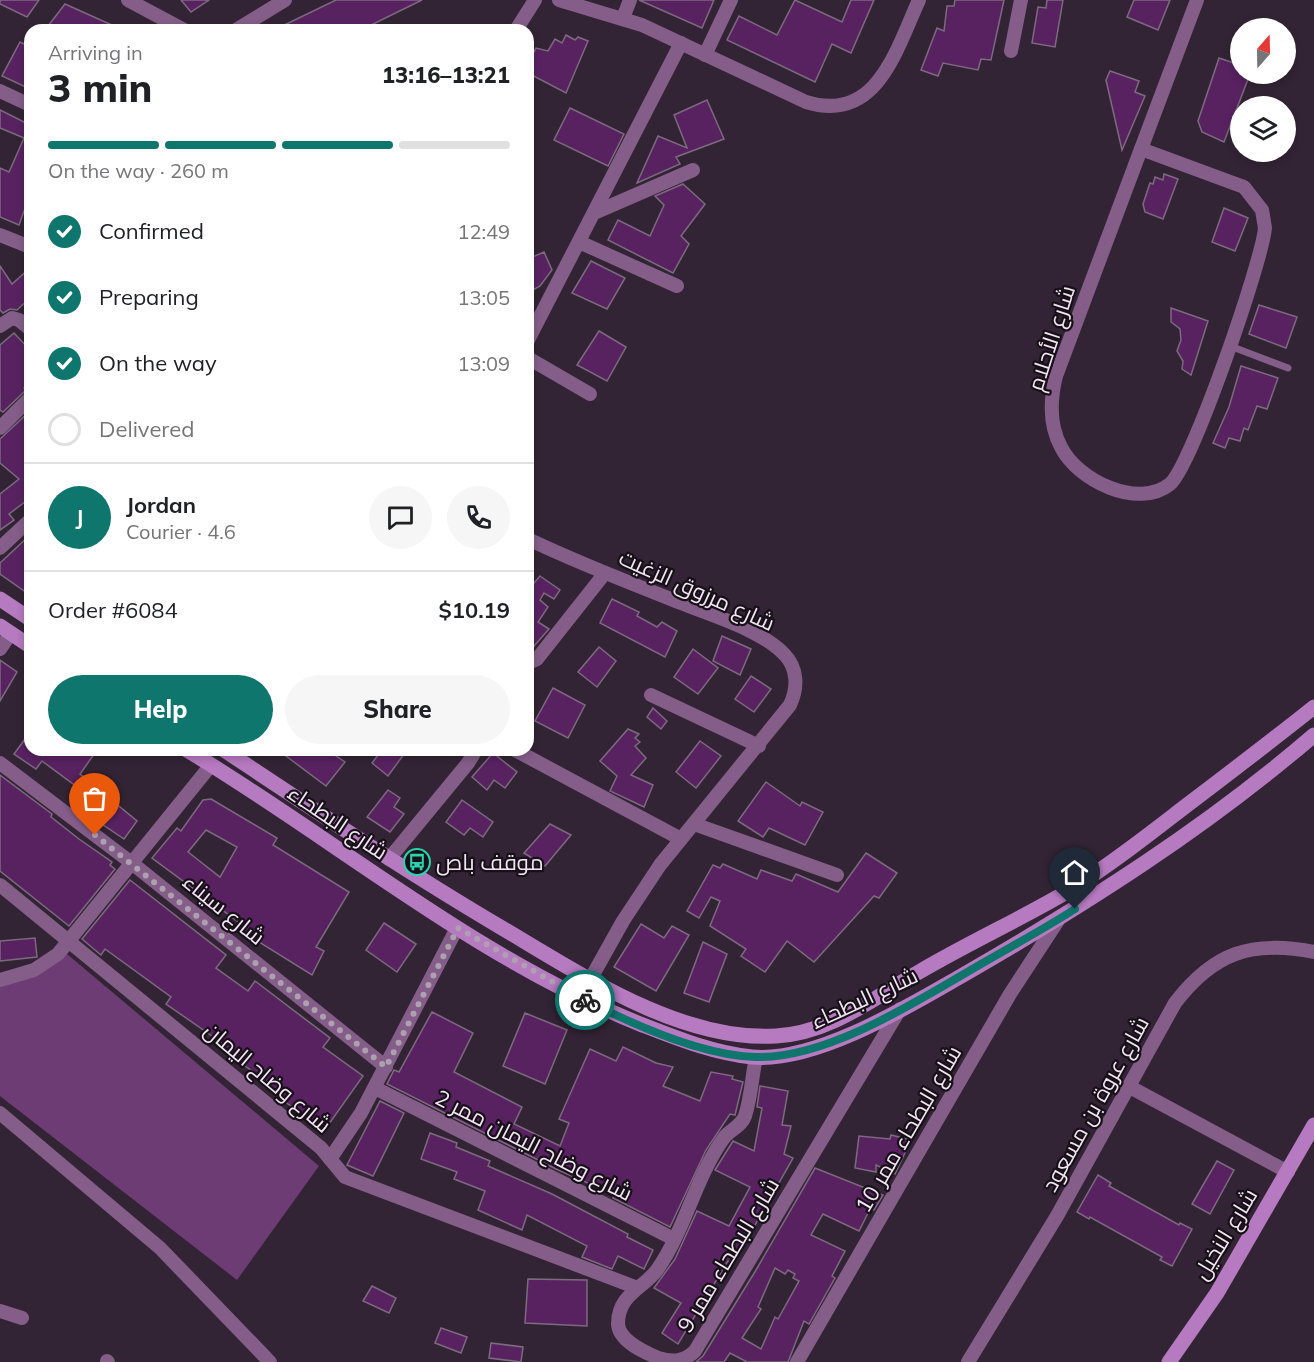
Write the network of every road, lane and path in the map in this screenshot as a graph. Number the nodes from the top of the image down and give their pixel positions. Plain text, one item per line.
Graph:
1 (128, 0) edge
2 (285, 0) edge
3 (535, 0) edge
4 (559, 0) edge
5 (630, 0) edge
6 (731, 0) edge
7 (919, 0) edge
8 (1022, 0) edge
9 (1197, 0) edge
10 (623, 18) junction
11 (173, 24) edge
12 (246, 24) edge
13 (520, 24) edge
14 (681, 43) junction
15 (1011, 51) dead end
16 (705, 55) junction
17 (0, 91) edge
18 (24, 102) edge
19 (1141, 148) junction
20 (693, 170) dead end
21 (594, 213) junction
22 (0, 235) edge
23 (579, 242) junction
24 (24, 245) edge
25 (677, 286) dead end
26 (24, 324) edge
27 (0, 326) edge
28 (534, 328) edge
29 (1230, 346) junction
30 (534, 361) edge
31 (1288, 368) dead end
32 (590, 394) dead end
33 (24, 403) edge
34 (3, 421) edge
35 (24, 526) edge
36 (534, 542) edge
37 (0, 548) edge
38 (605, 573) junction
39 (0, 599) edge
40 (24, 615) edge
41 (6, 629) edge
42 (24, 642) edge
43 (0, 649) edge
44 (534, 660) edge
45 (651, 695) dead end
46 (1314, 707) edge
47 (1314, 735) edge
48 (759, 746) junction
49 (197, 756) edge
50 (233, 756) edge
51 (472, 756) edge
52 (526, 756) edge
53 (0, 763) edge
54 (211, 765) junction
55 (694, 824) junction
56 (681, 838) junction
57 (389, 859) junction
58 (133, 864) junction
59 (837, 875) dead end
60 (0, 885) edge
61 (1059, 919) junction
62 (458, 928) junction
63 (69, 942) junction
64 (1314, 952) edge
65 (0, 981) edge
66 (596, 983) junction
67 (593, 1004) junction
68 (900, 1009) junction
69 (756, 1057) junction
70 (386, 1067) junction
71 (1128, 1086) junction
72 (375, 1088) junction
73 (0, 1113) edge
74 (1314, 1125) edge
75 (330, 1159) junction
76 (1288, 1172) junction
77 (674, 1239) junction
78 (635, 1287) junction
79 (0, 1311) edge
80 (22, 1318) dead end
81 (270, 1362) edge
82 (797, 1362) edge
83 (968, 1362) edge
84 (1169, 1362) edge

1 - 11 street
2 - 12 street
3 - 13 street
4 - 10 street
5 - 10 street
6 - 16 street
7 - 16 street
8 - 15 street
9 - 19 street
10 - 14 street
14 - 16 street
14 - 21 street
17 - 18 street
19 - 29 street, شارع الأحلام
19 - 29 street, شارع الأحلام
20 - 21 street
21 - 23 street
22 - 24 street
23 - 25 street
23 - 28 street
26 - 27 street
29 - 31 lane
30 - 32 street
33 - 34 street
35 - 37 street
36 - 38 street, شارع مرزوق الزغيت
38 - 44 street
38 - 48 street, شارع مرزوق الزغيت
39 - 40 street
41 - 42 street
41 - 43 street
45 - 48 street
46 - 66 street, شارع البطحاء
47 - 61 street, شارع البطحاء
48 - 55 street, شارع مرزوق الزغيت
49 - 54 street, شارع البطحاء
50 - 57 street, شارع البطحاء
51 - 57 street
52 - 56 street
53 - 58 street, شارع سيناء
54 - 58 street
54 - 62 street, شارع البطحاء
55 - 56 street, شارع مرزوق الزغيت
55 - 59 street
56 - 66 street, شارع مرزوق الزغيت
57 - 66 street, شارع البطحاء
58 - 63 street
58 - 70 street, شارع سيناء
60 - 63 street, شارع وضاح اليمان
61 - 68 street, شارع البطحاء
61 - 82 street, شارع البطحاء ممر 10
62 - 67 street, شارع البطحاء
62 - 70 street, شارع وضاح اليمان
63 - 65 street
63 - 75 street, شارع وضاح اليمان
64 - 71 street, شارع عروة بن مسعود
66 - 67 street
67 - 69 street, شارع البطحاء
68 - 69 street, شارع البطحاء
68 - 78 street, شارع البطحاء ممر 9
69 - 77 street, شارع البطحاء ممر 9
70 - 72 street, شارع وضاح اليمان
71 - 76 street
71 - 83 street, شارع عروة بن مسعود
72 - 75 street, شارع وضاح اليمان
72 - 77 street, شارع وضاح اليمان ممر 2
73 - 81 street
74 - 76 street, شارع النخيل
75 - 78 street
76 - 84 street, شارع النخيل
77 - 78 street, شارع البطحاء ممر 9
79 - 80 street

